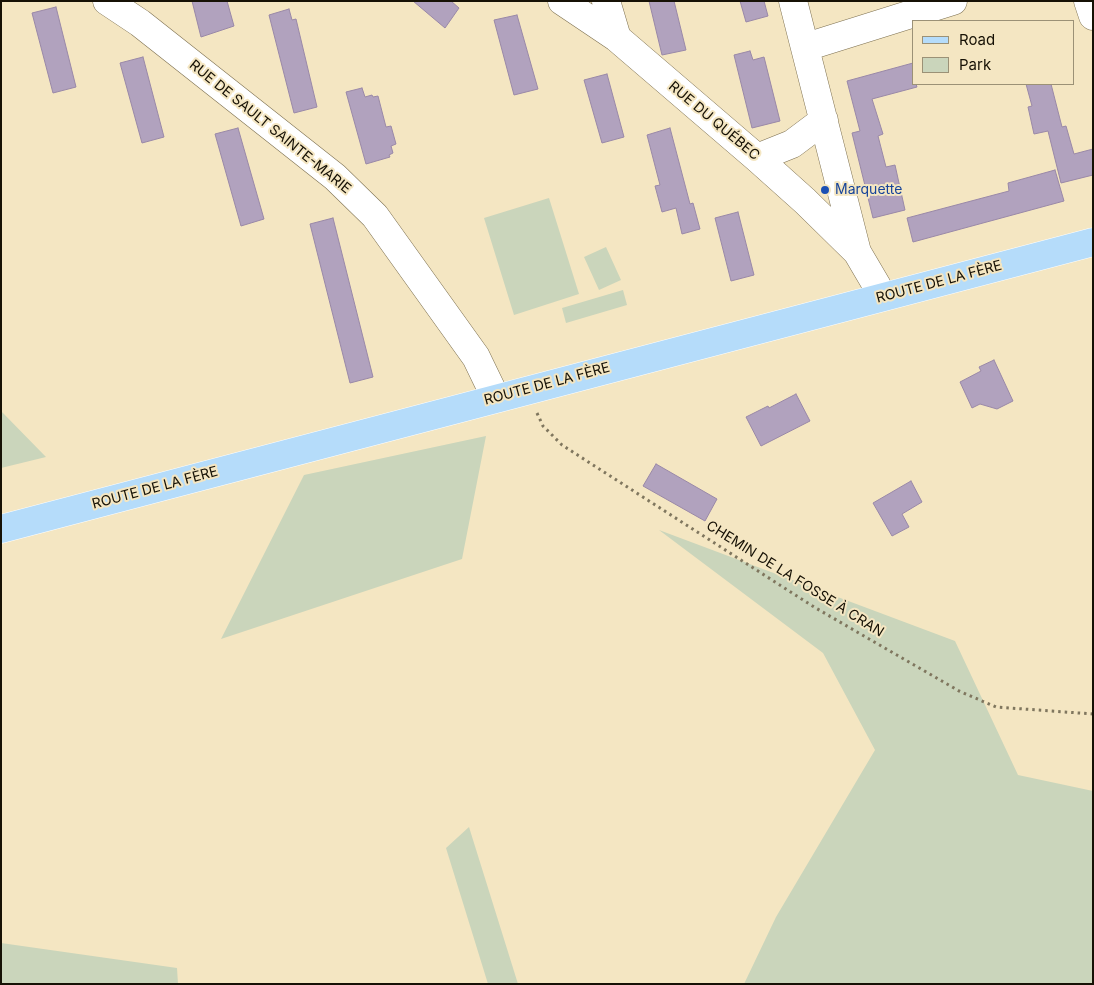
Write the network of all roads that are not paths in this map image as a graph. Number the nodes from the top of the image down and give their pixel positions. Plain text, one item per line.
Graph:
1 (106, 1) edge
2 (562, 1) edge
3 (606, 1) edge
4 (793, 1) edge
5 (953, 1) edge
6 (1088, 1) edge
7 (1093, 16) edge
8 (617, 38) junction
9 (806, 47) junction
10 (824, 120) junction
11 (757, 158) junction
12 (1093, 242) edge
13 (857, 252) junction
14 (880, 297) junction
15 (493, 398) junction
16 (1, 529) edge

1 - 15 street, RUE DE SAULT SAINTE-MARIE
2 - 8 street, RUE DU QUÉBEC
3 - 8 street
4 - 9 street
5 - 9 street
6 - 7 street
8 - 11 street, RUE DU QUÉBEC
9 - 10 street
10 - 11 street
10 - 13 street
11 - 13 street, RUE DU QUÉBEC
12 - 14 main road, ROUTE DE LA FÈRE
13 - 14 street
14 - 15 main road, ROUTE DE LA FÈRE
15 - 16 main road, ROUTE DE LA FÈRE

